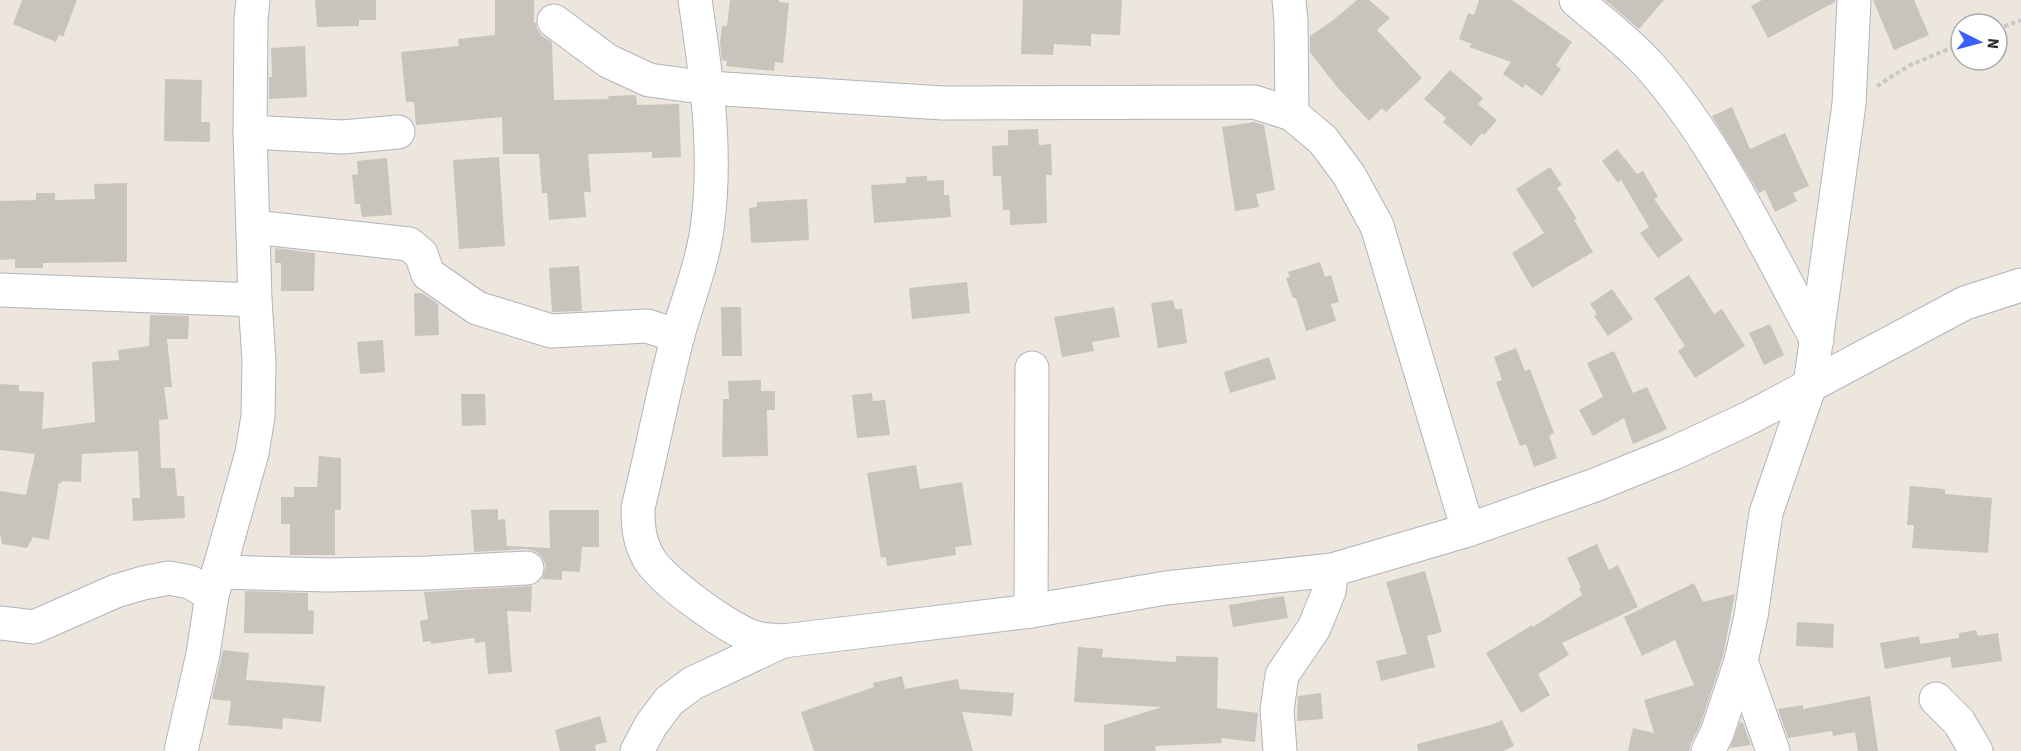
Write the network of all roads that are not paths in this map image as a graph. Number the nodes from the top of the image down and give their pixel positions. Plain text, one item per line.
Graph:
1 (695, 0) edge
2 (1289, 0) edge
3 (1576, 0) edge
4 (1854, 0) edge
5 (250, 7) edge
6 (554, 21) dead end
7 (708, 88) junction
8 (1292, 114) junction
9 (250, 132) junction
10 (398, 132) dead end
11 (253, 227) junction
12 (2021, 285) edge
13 (0, 290) edge
14 (255, 300) junction
15 (678, 336) junction
16 (1817, 340) junction
17 (1032, 368) dead end
18 (1810, 385) junction
19 (1468, 530) junction
20 (527, 568) dead end
21 (1332, 570) junction
22 (215, 583) junction
23 (1031, 611) junction
24 (0, 623) edge
25 (783, 641) junction
26 (1741, 661) junction
27 (1936, 699) dead end
28 (181, 751) edge
29 (637, 751) edge
30 (1280, 751) edge
31 (1708, 751) edge
32 (1773, 751) edge
33 (1976, 751) edge

1 - 7 street
2 - 8 street
3 - 16 street
4 - 16 street
5 - 9 street
6 - 7 street
7 - 8 street
7 - 15 street
8 - 19 street
9 - 10 street
9 - 11 street
11 - 14 street
11 - 15 street
12 - 18 street
13 - 14 street
14 - 22 street
15 - 25 street
16 - 18 street
17 - 23 street
18 - 19 street
18 - 26 street
19 - 21 street
20 - 22 street
21 - 23 street
21 - 30 street
22 - 24 street
22 - 28 street
23 - 25 street
25 - 29 street
26 - 31 street
26 - 32 street
27 - 33 street

